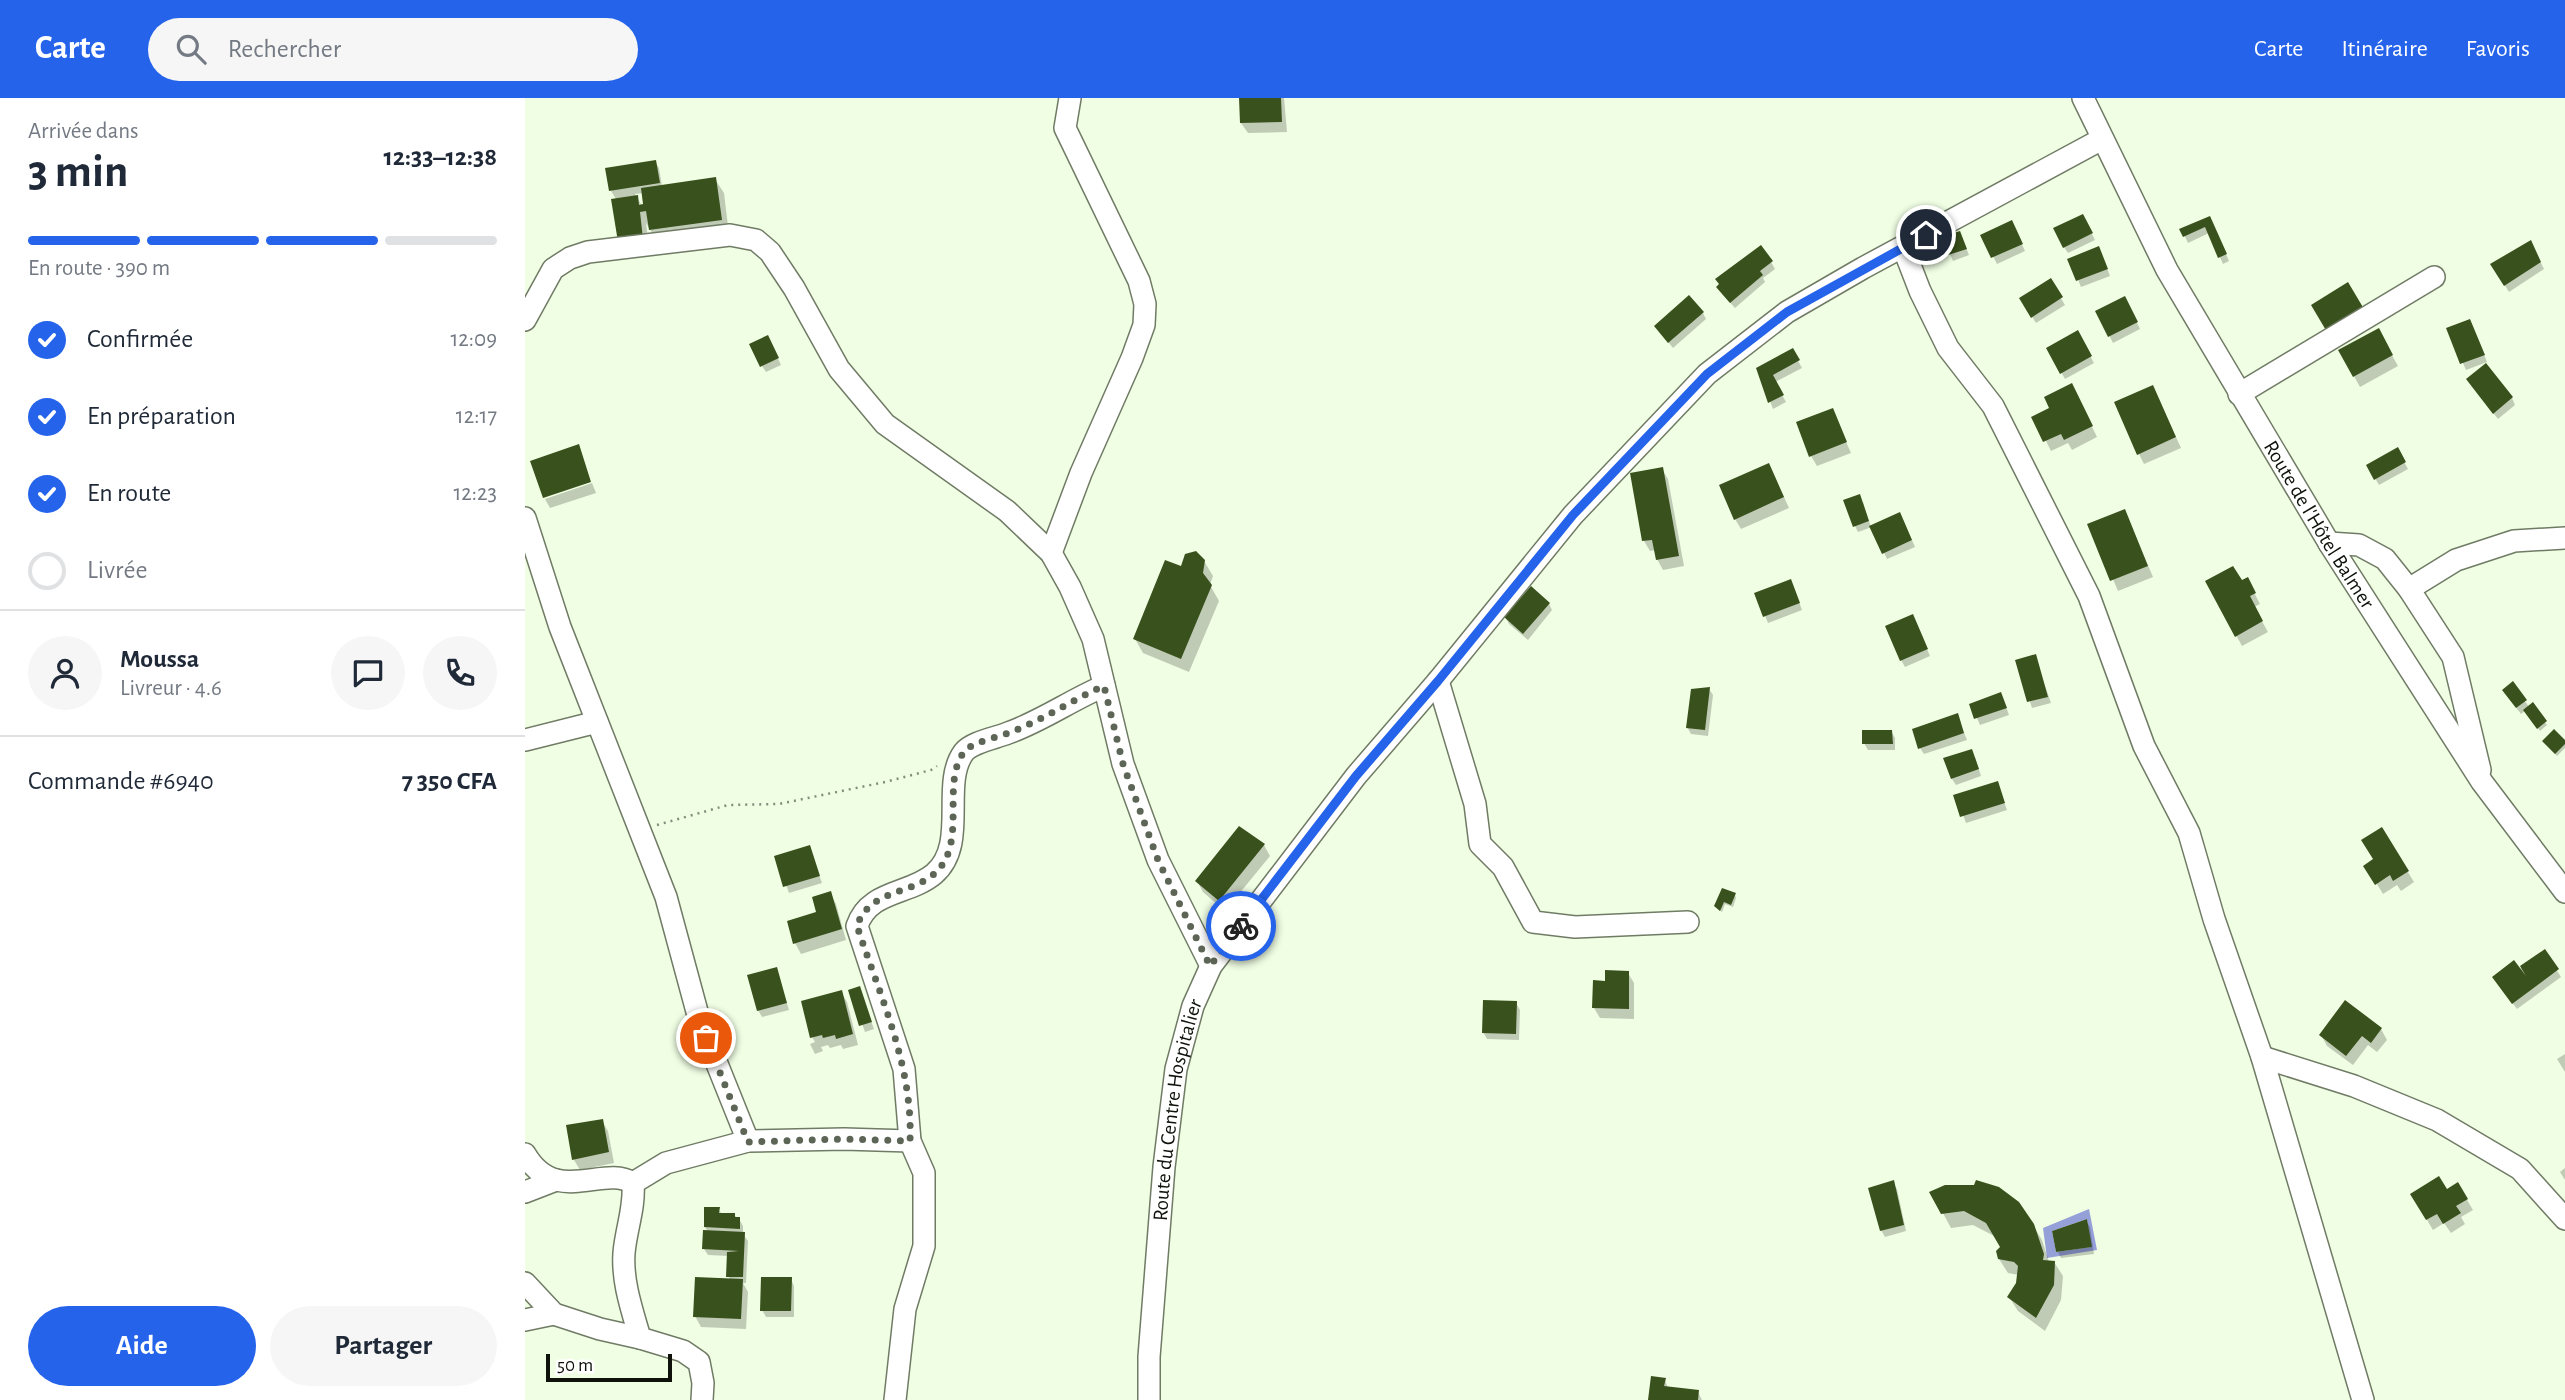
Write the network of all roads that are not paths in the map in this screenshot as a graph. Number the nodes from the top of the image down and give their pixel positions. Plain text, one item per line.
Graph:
1 (1070, 98) edge
2 (2083, 98) edge
3 (2102, 139) junction
4 (1903, 247) junction
5 (2434, 278) dead end
6 (525, 320) edge
7 (2239, 394) junction
8 (525, 518) edge
9 (2565, 537) edge
10 (2329, 543) junction
11 (1051, 553) junction
12 (2409, 589) junction
13 (1438, 681) junction
14 (1104, 686) junction
15 (597, 722) junction
16 (525, 740) edge
17 (2482, 782) junction
18 (2565, 892) edge
19 (1688, 922) dead end
20 (1210, 966) junction
21 (2262, 1058) junction
22 (910, 1141) junction
23 (748, 1142) junction
24 (525, 1154) edge
25 (557, 1180) junction
26 (633, 1183) junction
27 (525, 1192) edge
28 (2565, 1219) edge
29 (525, 1283) edge
30 (554, 1314) junction
31 (525, 1320) edge
32 (640, 1338) junction
33 (702, 1400) edge
34 (895, 1400) edge
35 (1149, 1400) edge
36 (2364, 1400) edge

1 - 11 street
2 - 3 street, Route de l'Hôtel Balmer
3 - 4 street, Route du Centre Hospitalier
3 - 7 street, Route de l'Hôtel Balmer
4 - 13 street, Route du Centre Hospitalier
4 - 21 street
5 - 7 street
6 - 11 street
7 - 10 street, Route de l'Hôtel Balmer
8 - 15 street
9 - 12 street
10 - 12 street
10 - 17 street, Route de l'Hôtel Balmer
11 - 14 street
12 - 17 street
13 - 19 street
13 - 20 street, Route du Centre Hospitalier
14 - 20 street
14 - 22 street
15 - 16 street
15 - 23 street
17 - 18 street, Route de l'Hôtel Balmer
20 - 35 street, Route du Centre Hospitalier
21 - 28 street
21 - 36 street
22 - 23 street
22 - 34 street
23 - 26 street
24 - 25 street
25 - 26 street
25 - 27 street
26 - 32 street
29 - 30 street
30 - 31 street
30 - 32 street
32 - 33 street

